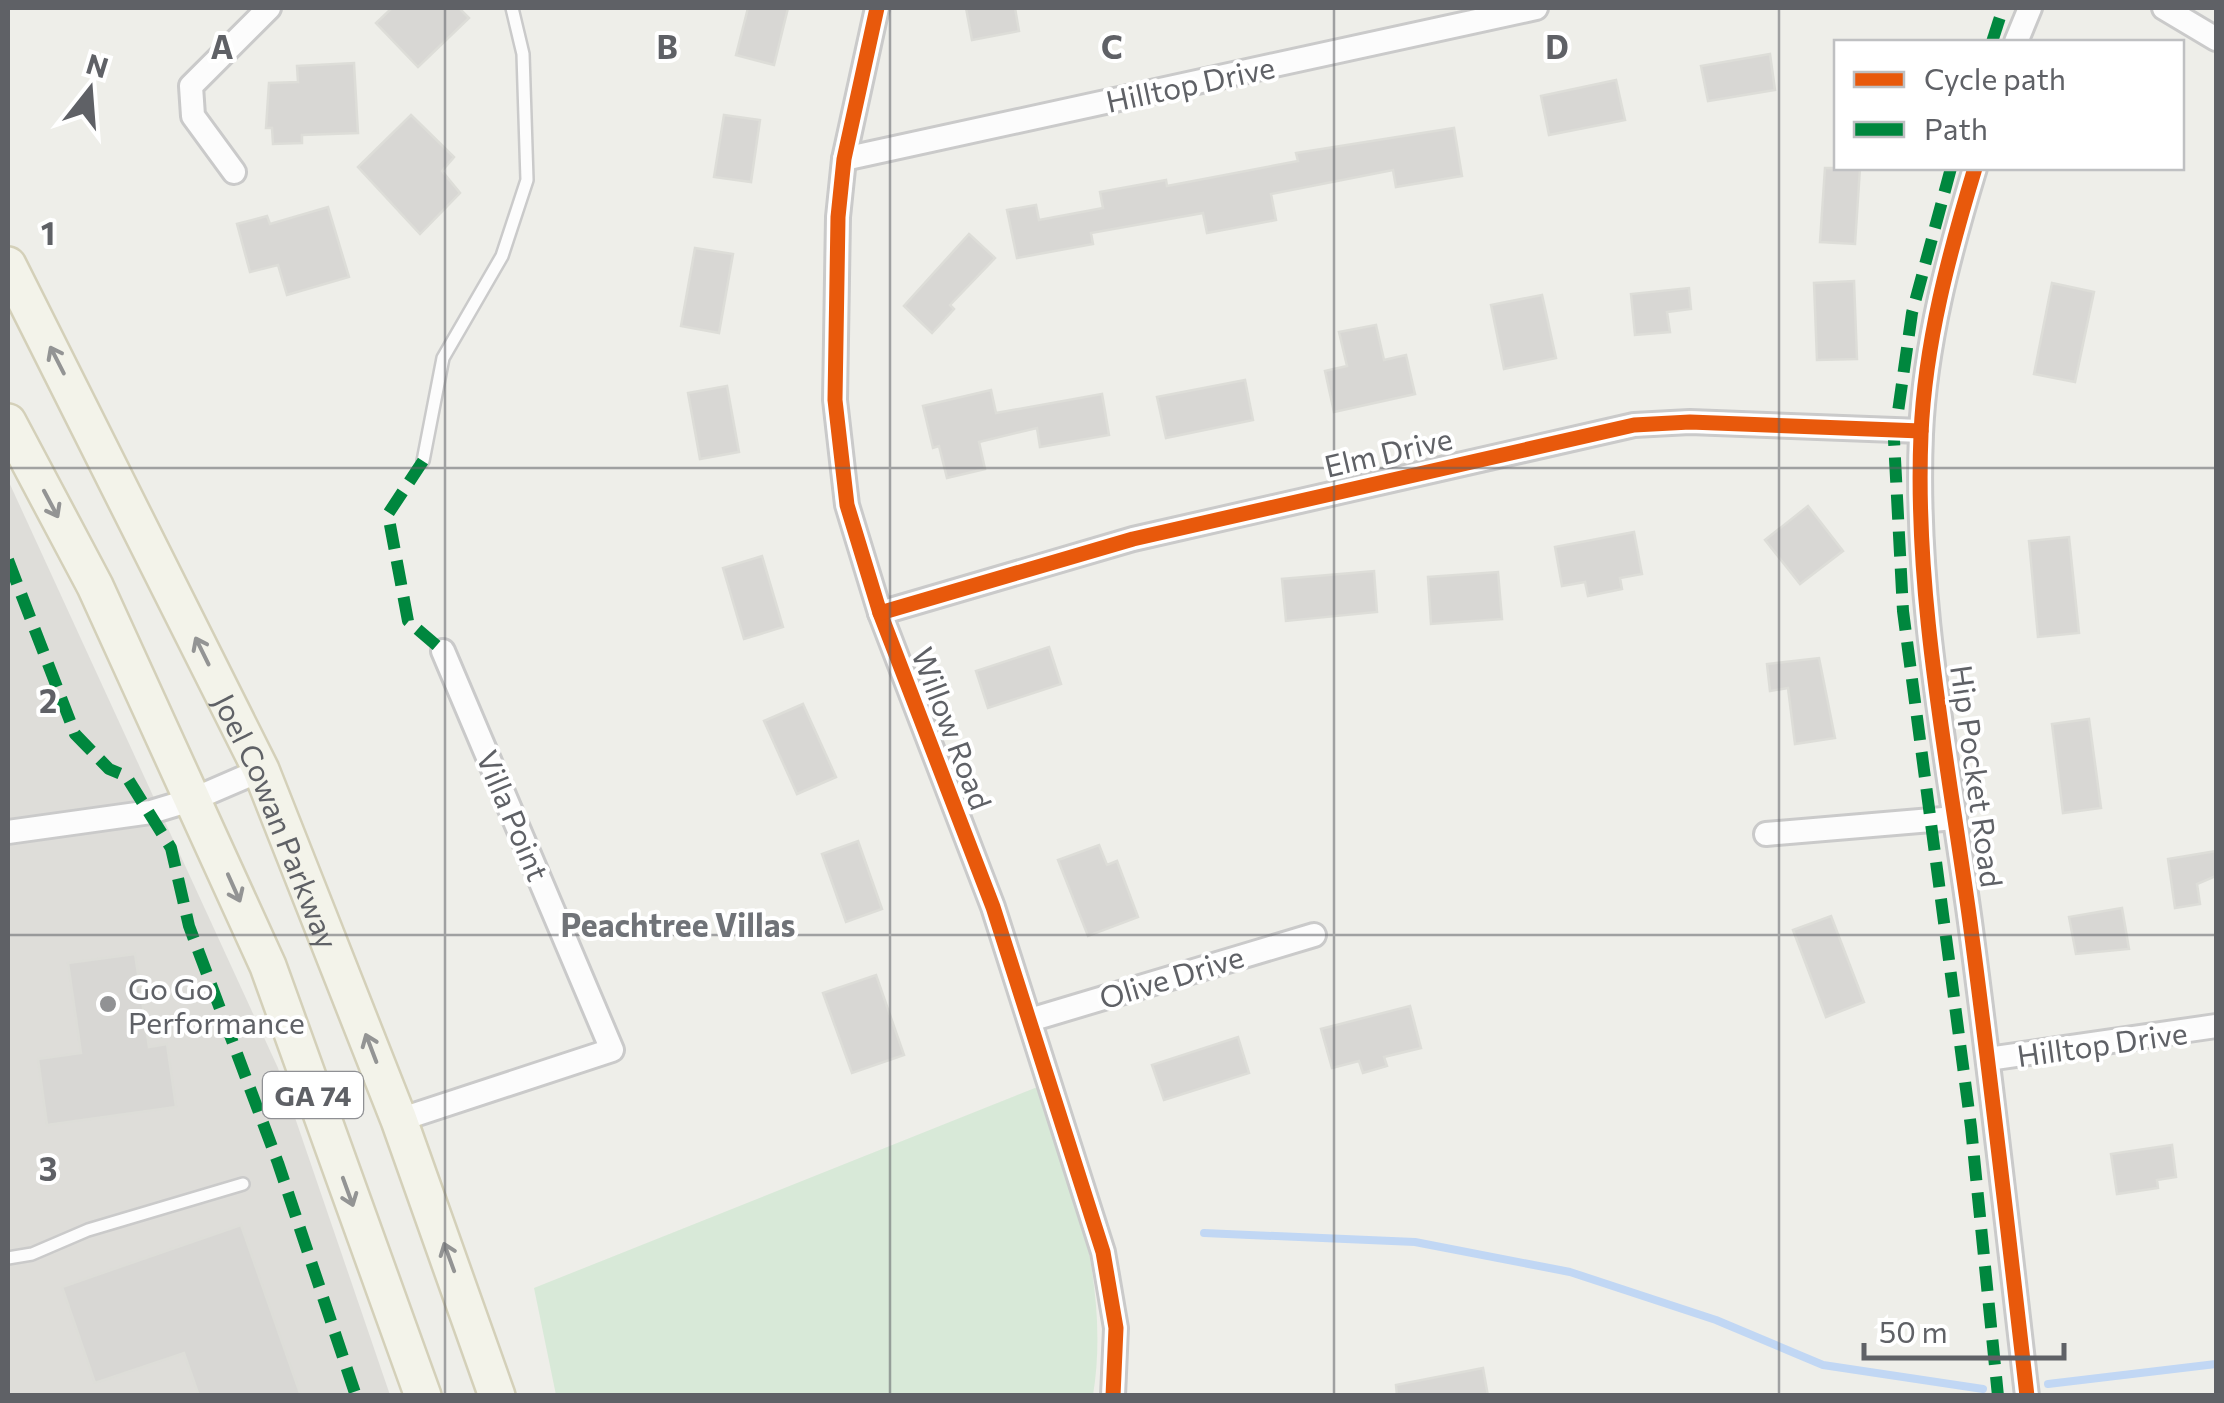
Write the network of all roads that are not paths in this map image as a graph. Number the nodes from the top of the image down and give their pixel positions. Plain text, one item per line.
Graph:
1 (269, 8) edge
2 (512, 8) edge
3 (878, 8) edge
4 (1536, 8) edge
5 (2030, 8) edge
6 (2164, 8) edge
7 (2017, 40) edge
8 (2216, 40) edge
9 (844, 159) junction
10 (1974, 170) edge
11 (234, 172) dead end
12 (8, 265) edge
13 (8, 422) edge
14 (1921, 430) junction
15 (423, 461) dead end
16 (880, 613) junction
17 (443, 650) dead end
18 (261, 770) junction
19 (194, 799) junction
20 (1955, 818) junction
21 (8, 832) edge
22 (1766, 834) dead end
23 (1314, 936) dead end
24 (1030, 1020) junction
25 (2216, 1026) edge
26 (1988, 1058) junction
27 (399, 1120) junction
28 (243, 1184) dead end
29 (8, 1258) edge
30 (422, 1396) edge
31 (498, 1396) edge
32 (1113, 1396) edge
33 (2027, 1396) edge

1 - 11 street
2 - 15 lane
3 - 9 street, Willow Road
4 - 9 street, Hilltop Drive
5 - 7 street
6 - 8 street
9 - 16 street, Willow Road
10 - 14 street, Hip Pocket Road
18 -> 12 main road, Joel Cowan Parkway / GA 74
13 -> 19 main road, GA 74
14 - 16 street, Elm Drive
14 - 20 street, Hip Pocket Road
16 - 24 street, Willow Road
17 - 27 street, Villa Point
18 - 19 street
27 -> 18 main road, Joel Cowan Parkway / GA 74
19 - 21 street
19 -> 30 main road, GA 74
20 - 22 street
20 - 26 street, Hip Pocket Road
23 - 24 street, Olive Drive
24 - 32 street, Willow Road
25 - 26 street, Hilltop Drive
26 - 33 street, Hip Pocket Road
31 -> 27 main road, Joel Cowan Parkway / GA 74
28 - 29 lane

